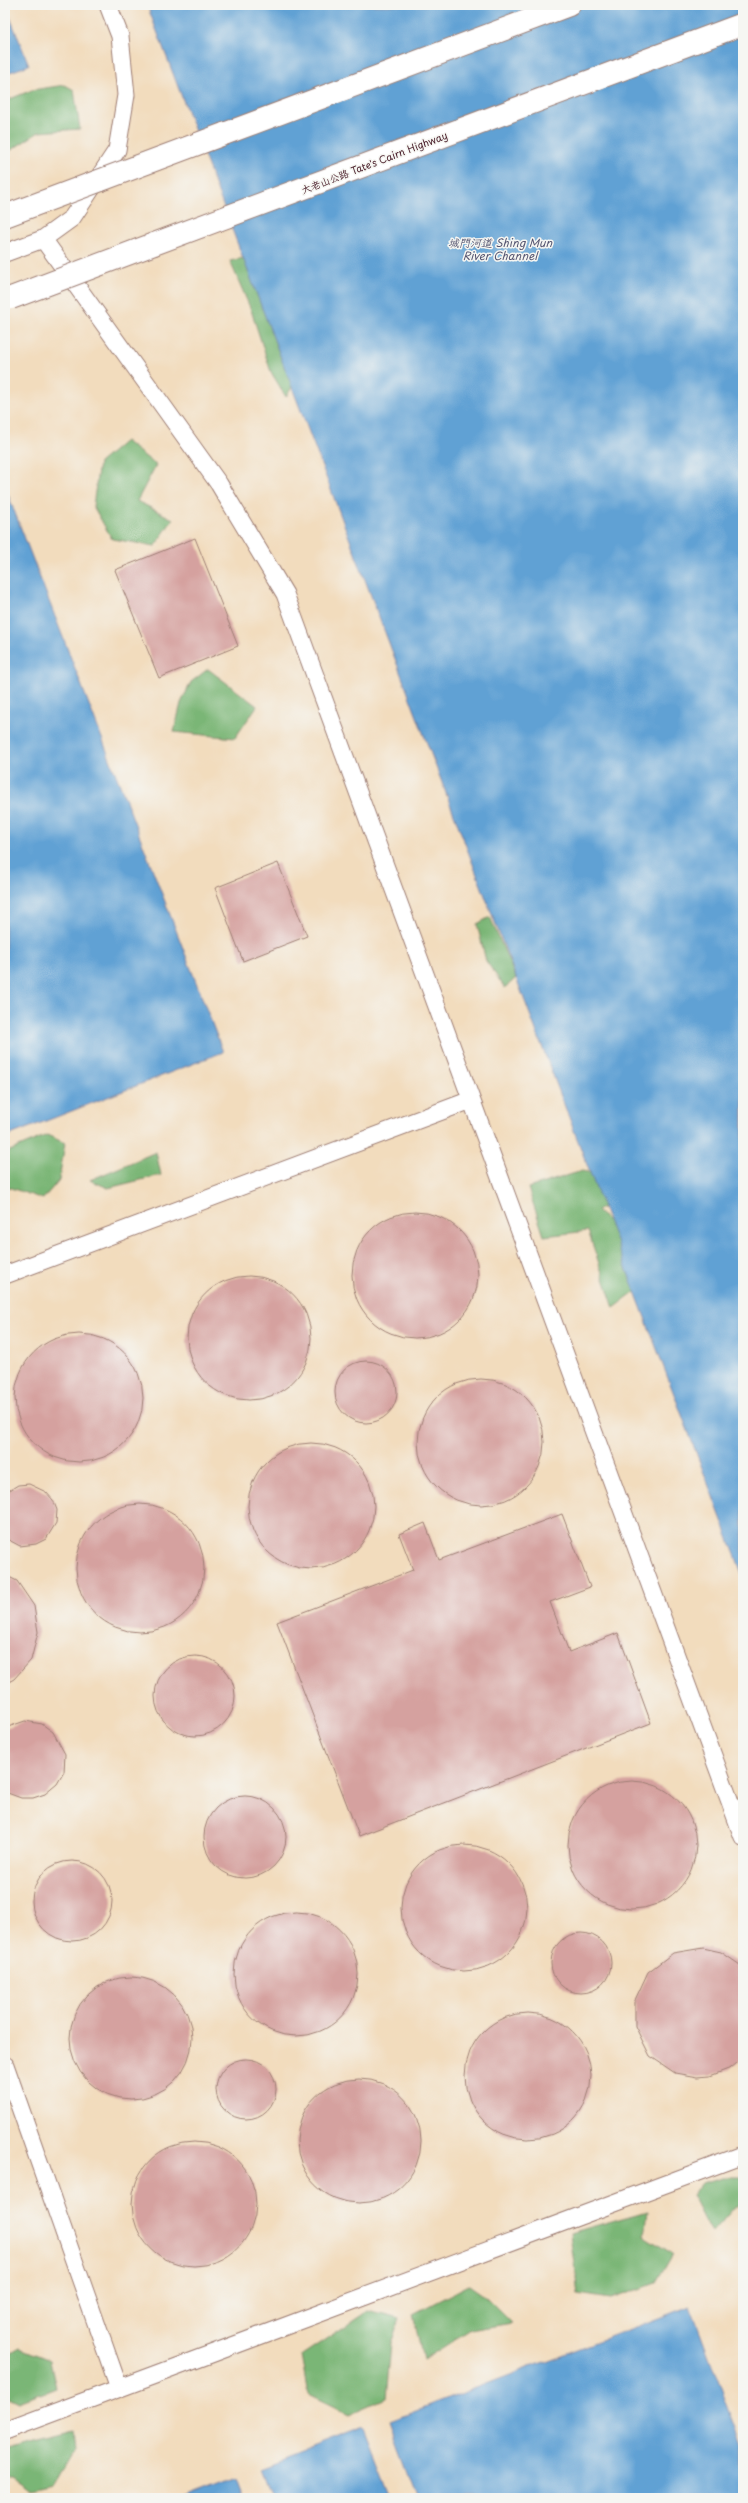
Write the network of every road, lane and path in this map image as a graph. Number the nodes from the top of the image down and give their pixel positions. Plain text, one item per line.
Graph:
1 (108, 5) edge
2 (569, 5) edge
3 (743, 24) edge
4 (5, 216) edge
5 (43, 238) junction
6 (5, 253) edge
7 (5, 300) edge
8 (471, 1100) junction
9 (5, 1275) edge
10 (743, 1837) edge
11 (5, 2064) edge
12 (743, 2156) edge
13 (119, 2388) junction
14 (5, 2431) edge

1 - 5 lane
2 - 4 highway, bridge
3 - 7 highway, 大老山公路 Tate's Cairn Highway, bridge
5 - 6 lane
5 - 8 lane
8 - 9 lane
8 - 10 lane
11 - 13 lane
12 - 13 lane
13 - 14 lane

